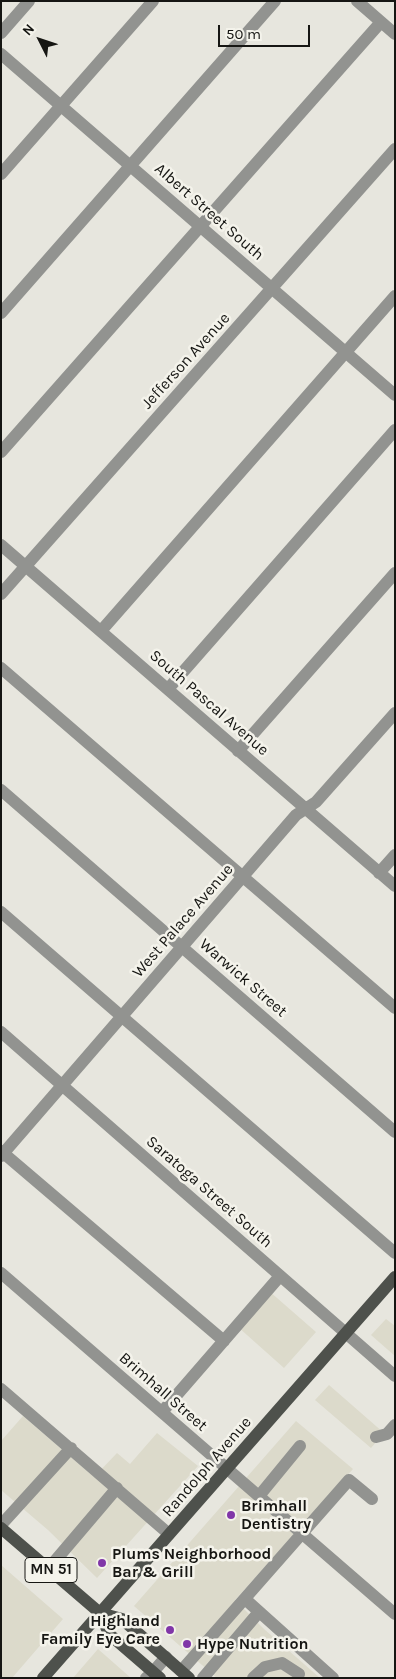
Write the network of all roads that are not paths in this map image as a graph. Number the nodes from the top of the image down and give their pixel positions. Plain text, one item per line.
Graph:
1 (29, 1) edge
2 (153, 1) edge
3 (275, 1) edge
4 (357, 1) edge
5 (381, 22) junction
6 (1, 33) edge
7 (395, 34) edge
8 (1, 54) edge
9 (61, 105) junction
10 (395, 149) edge
11 (131, 166) junction
12 (1, 174) edge
13 (201, 227) junction
14 (272, 289) junction
15 (395, 296) edge
16 (1, 313) edge
17 (346, 353) junction
18 (395, 395) edge
19 (395, 430) edge
20 (1, 452) edge
21 (1, 545) edge
22 (26, 566) junction
23 (395, 573) edge
24 (1, 594) edge
25 (101, 631) junction
26 (1, 668) edge
27 (168, 689) junction
28 (395, 713) edge
29 (238, 751) junction
30 (1, 790) edge
31 (305, 809) junction
32 (395, 855) edge
33 (379, 873) junction
34 (243, 876) junction
35 (395, 886) edge
36 (1, 912) edge
37 (182, 947) junction
38 (395, 1008) edge
39 (122, 1017) junction
40 (1, 1032) edge
41 (62, 1086) junction
42 (395, 1132) edge
43 (2, 1153) edge
44 (395, 1253) edge
45 (1, 1273) edge
46 (280, 1276) junction
47 (395, 1277) edge
48 (346, 1333) junction
49 (224, 1341) junction
50 (395, 1376) edge
51 (1, 1389) edge
52 (162, 1412) junction
53 (395, 1425) edge
54 (376, 1437) dead end
55 (300, 1446) dead end
56 (70, 1448) junction
57 (227, 1469) junction
58 (117, 1488) junction
59 (259, 1496) junction
60 (372, 1499) dead end
61 (1, 1527) edge
62 (302, 1533) junction
63 (169, 1534) junction
64 (49, 1568) junction
65 (244, 1599) junction
66 (259, 1612) junction
67 (100, 1613) junction
68 (395, 1614) edge
69 (166, 1657) junction
70 (185, 1674) edge
71 (299, 1674) dead end
72 (153, 1676) edge
73 (42, 1678) edge
74 (203, 1678) edge
75 (253, 1678) edge
76 (333, 1678) edge

1 - 6 street
2 - 9 street
3 - 11 street
4 - 5 street
5 - 7 street
5 - 13 street
8 - 9 street, Albert Street South
9 - 11 street, Albert Street South
9 - 12 street
10 - 14 street, Jefferson Avenue
11 - 13 street, Albert Street South
11 - 16 street
13 - 14 street, Albert Street South
13 - 20 street
14 - 17 street, Albert Street South
14 - 22 street, Jefferson Avenue
15 - 17 street
17 - 18 street, Albert Street South
17 - 25 street
19 - 27 street
21 - 22 street, South Pascal Avenue
22 - 24 street, Jefferson Avenue
22 - 25 street, South Pascal Avenue
23 - 29 street
25 - 27 street, South Pascal Avenue
26 - 34 street
27 - 29 street, South Pascal Avenue
28 - 31 street, West Palace Avenue
29 - 31 street, South Pascal Avenue
30 - 37 street, Warwick Street
31 - 33 street, South Pascal Avenue
31 - 34 street, West Palace Avenue
32 - 33 street
33 - 35 street, South Pascal Avenue
34 - 37 street, West Palace Avenue
34 - 38 street
36 - 39 street
37 - 39 street, West Palace Avenue
37 - 42 street, Warwick Street
39 - 41 street, West Palace Avenue
39 - 44 street
40 - 41 street, Saratoga Street South
41 - 43 street, West Palace Avenue
41 - 46 street, Saratoga Street South
43 - 49 street
45 - 52 street, Brimhall Street
46 - 48 street, Saratoga Street South
46 - 49 street
47 - 48 main road, Randolph Avenue
48 - 50 street, Saratoga Street South
48 - 57 main road, Randolph Avenue
49 - 52 street
51 - 56 street
52 - 57 street, Brimhall Street
53 - 54 street
55 - 59 street
56 - 58 street
56 - 61 street
57 - 59 street, Brimhall Street
57 - 63 main road, Randolph Avenue
58 - 63 street
58 - 64 street
59 - 62 street, Brimhall Street
60 - 62 street
61 - 64 main road, MN 51
62 - 65 street
62 - 68 street, Brimhall Street
63 - 67 main road, Randolph Avenue
64 - 67 main road, MN 51
65 - 66 street
65 - 70 street
66 - 74 street
66 - 76 street
67 - 69 main road, MN 51
67 - 72 main road, MN 51
67 - 73 main road, Randolph Avenue
69 - 70 main road, MN 51
69 - 72 street
71 - 75 street

